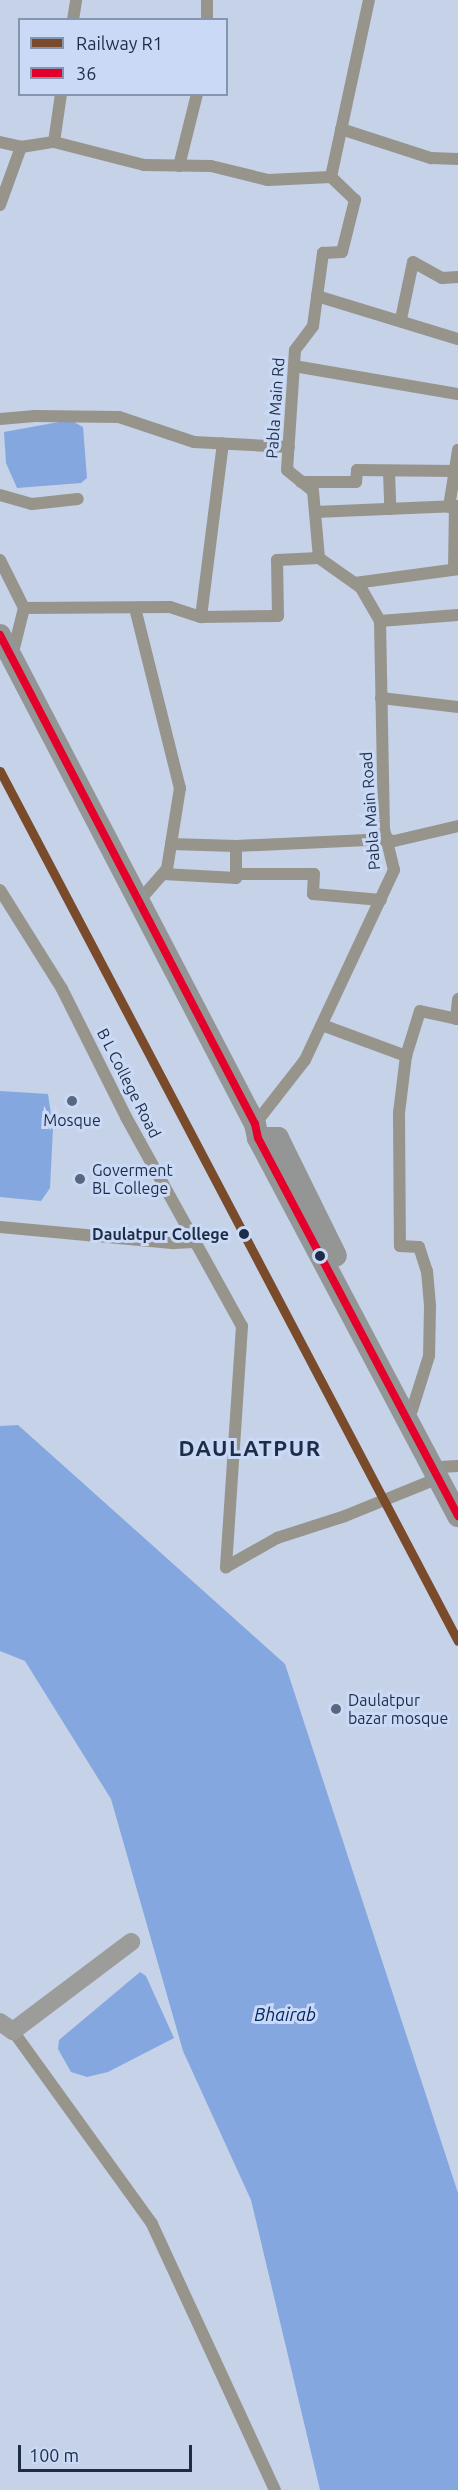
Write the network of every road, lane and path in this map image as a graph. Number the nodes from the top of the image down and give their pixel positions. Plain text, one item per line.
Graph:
1 (76, 0) edge
2 (207, 0) edge
3 (369, 0) edge
4 (73, 18) edge
5 (207, 18) edge
6 (61, 96) edge
7 (196, 96) edge
8 (341, 129) junction
9 (0, 142) edge
10 (54, 142) junction
11 (21, 147) junction
12 (458, 159) edge
13 (179, 166) junction
14 (331, 177) junction
15 (0, 205) edge
16 (458, 278) edge
17 (317, 296) junction
18 (401, 319) junction
19 (458, 339) edge
20 (294, 366) junction
21 (458, 394) edge
22 (0, 419) edge
23 (223, 443) junction
24 (289, 447) junction
25 (458, 450) edge
26 (389, 471) junction
27 (455, 471) junction
28 (301, 482) junction
29 (0, 495) edge
30 (78, 499) dead end
31 (454, 506) edge
32 (390, 509) junction
33 (315, 512) junction
34 (319, 558) junction
35 (0, 560) edge
36 (456, 569) edge
37 (355, 583) junction
38 (24, 608) junction
39 (135, 608) junction
40 (458, 615) edge
41 (201, 616) junction
42 (380, 621) junction
43 (0, 635) edge
44 (12, 656) junction
45 (381, 698) junction
46 (458, 707) edge
47 (458, 826) edge
48 (390, 840) junction
49 (171, 844) junction
50 (236, 846) junction
51 (163, 874) junction
52 (236, 874) junction
53 (0, 890) edge
54 (381, 900) junction
55 (138, 902) junction
56 (458, 999) edge
57 (457, 1019) edge
58 (322, 1025) junction
59 (406, 1056) junction
60 (256, 1131) junction
61 (0, 1227) edge
62 (194, 1242) junction
63 (412, 1410) junction
64 (445, 1471) edge
65 (458, 1497) edge
66 (458, 1516) edge
67 (131, 1942) dead end
68 (7, 2027) edge
69 (274, 2490) edge

1 - 4 street
2 - 5 street
3 - 8 street
6 - 10 street
7 - 13 street
8 - 12 street
8 - 14 street
9 - 11 street
10 - 11 street
10 - 13 street
11 - 15 street
13 - 14 street
14 - 17 street, Pabla Main Rd
16 - 18 street
17 - 18 street
17 - 20 street, Pabla Main Rd
18 - 19 street
20 - 21 street
20 - 24 street, Pabla Main Rd
22 - 23 street
23 - 24 street
23 - 41 street
24 - 28 street, Pabla Main Rd
25 - 27 street
26 - 27 street
26 - 28 street
26 - 32 street
27 - 31 street
28 - 33 street, Pabla Main Rd
29 - 30 street
31 - 32 street
31 - 36 street
32 - 33 street
33 - 34 street, Pabla Main Rd
34 - 37 street
34 - 41 street
35 - 38 street
36 - 37 street
37 - 42 street
38 - 39 street
38 - 44 street
39 - 41 street
39 - 49 street
40 - 42 street
42 - 45 street, Pabla Main Road
43 - 44 highway
44 - 55 highway
45 - 46 street
45 - 48 street, Pabla Main Road
47 - 48 street
48 - 50 street
48 - 54 street, Pabla Main Road
49 - 50 street
49 - 51 street
50 - 52 street
51 - 52 street
51 - 55 street
52 - 54 street
53 - 62 street, B L College Road
54 - 58 street, Pabla Main Road
55 - 60 highway
56 - 57 street
57 - 59 street
58 - 59 street
58 - 60 street, Pabla Main Road
59 - 63 street
60 - 63 highway
60 - 64 highway
61 - 62 street
62 - 64 street, B L College Road
63 - 64 highway
64 - 65 highway
64 - 66 highway
67 - 68 street
68 - 69 street

